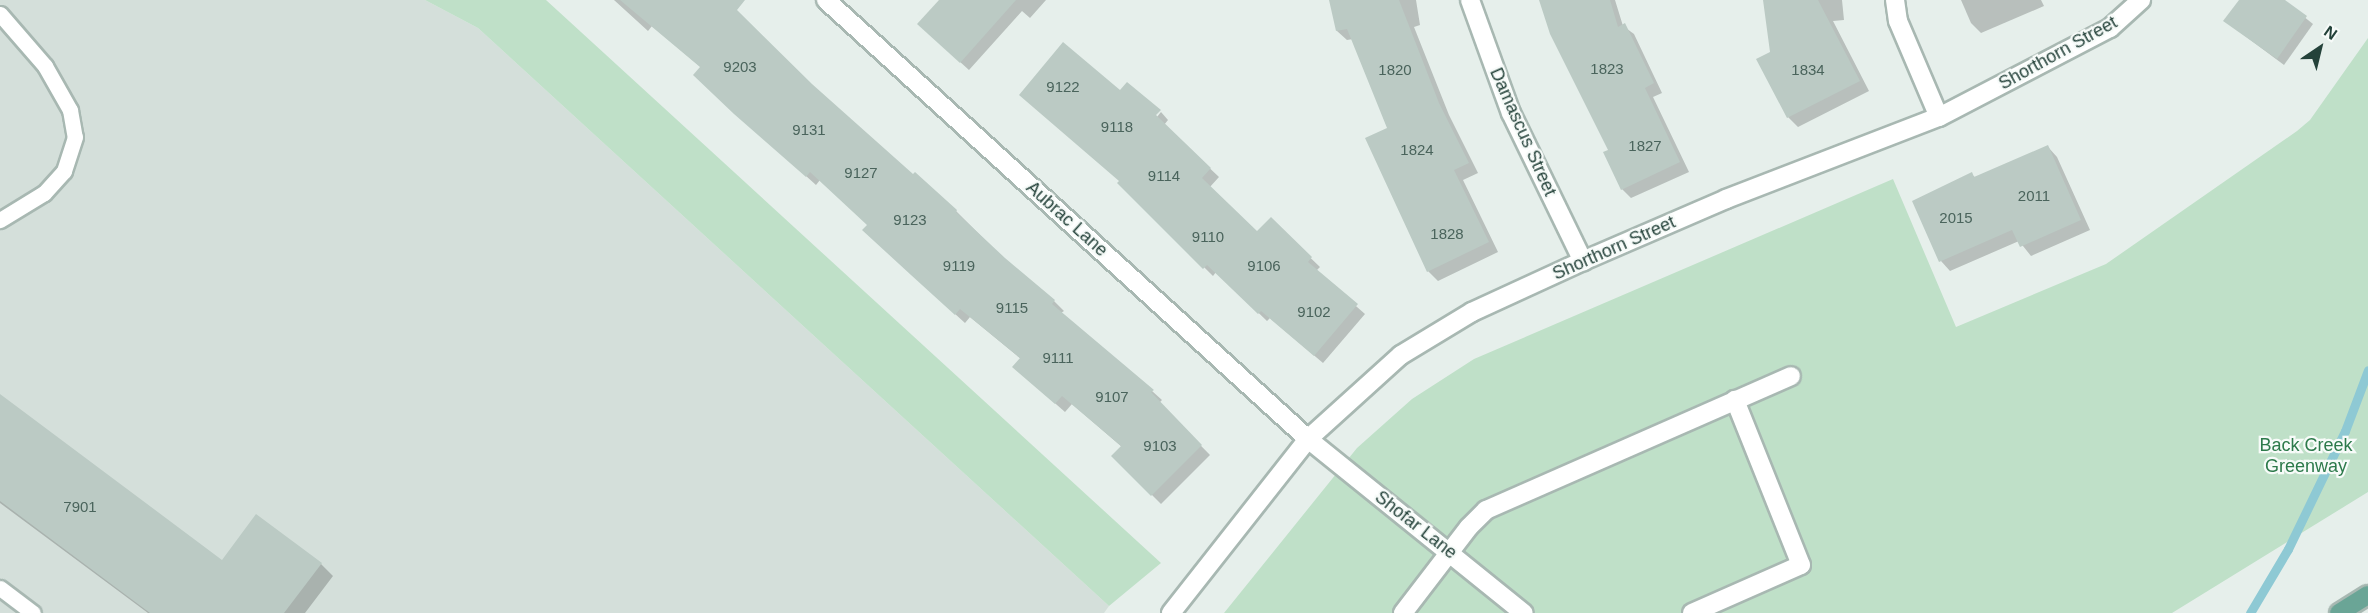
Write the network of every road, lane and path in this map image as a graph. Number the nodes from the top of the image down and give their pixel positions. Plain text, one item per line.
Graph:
1 (826, 0) edge
2 (1470, 0) edge
3 (1895, 0) edge
4 (2141, 0) edge
5 (846, 7) edge
6 (0, 14) edge
7 (1939, 117) junction
8 (0, 220) edge
9 (1583, 261) junction
10 (1791, 376) dead end
11 (1735, 400) junction
12 (1308, 439) junction
13 (1451, 552) junction
14 (0, 588) edge
15 (2368, 595) edge
16 (33, 613) edge
17 (1171, 613) edge
18 (1403, 613) edge
19 (1524, 613) edge
20 (1692, 613) edge
21 (2339, 613) edge

1 - 5 street, Aubrac Lane
2 - 9 street, Damascus Street
3 - 7 street
4 - 7 street, Shorthorn Street
5 - 12 street, Aubrac Lane
6 - 8 lane
7 - 9 street, Shorthorn Street
9 - 12 street, Shorthorn Street
10 - 11 street
11 - 13 street
11 - 20 street
12 - 13 street, Shofar Lane
12 - 17 street, Shorthorn Street
13 - 18 street
13 - 19 street, Shofar Lane
14 - 16 lane
15 - 21 main road

